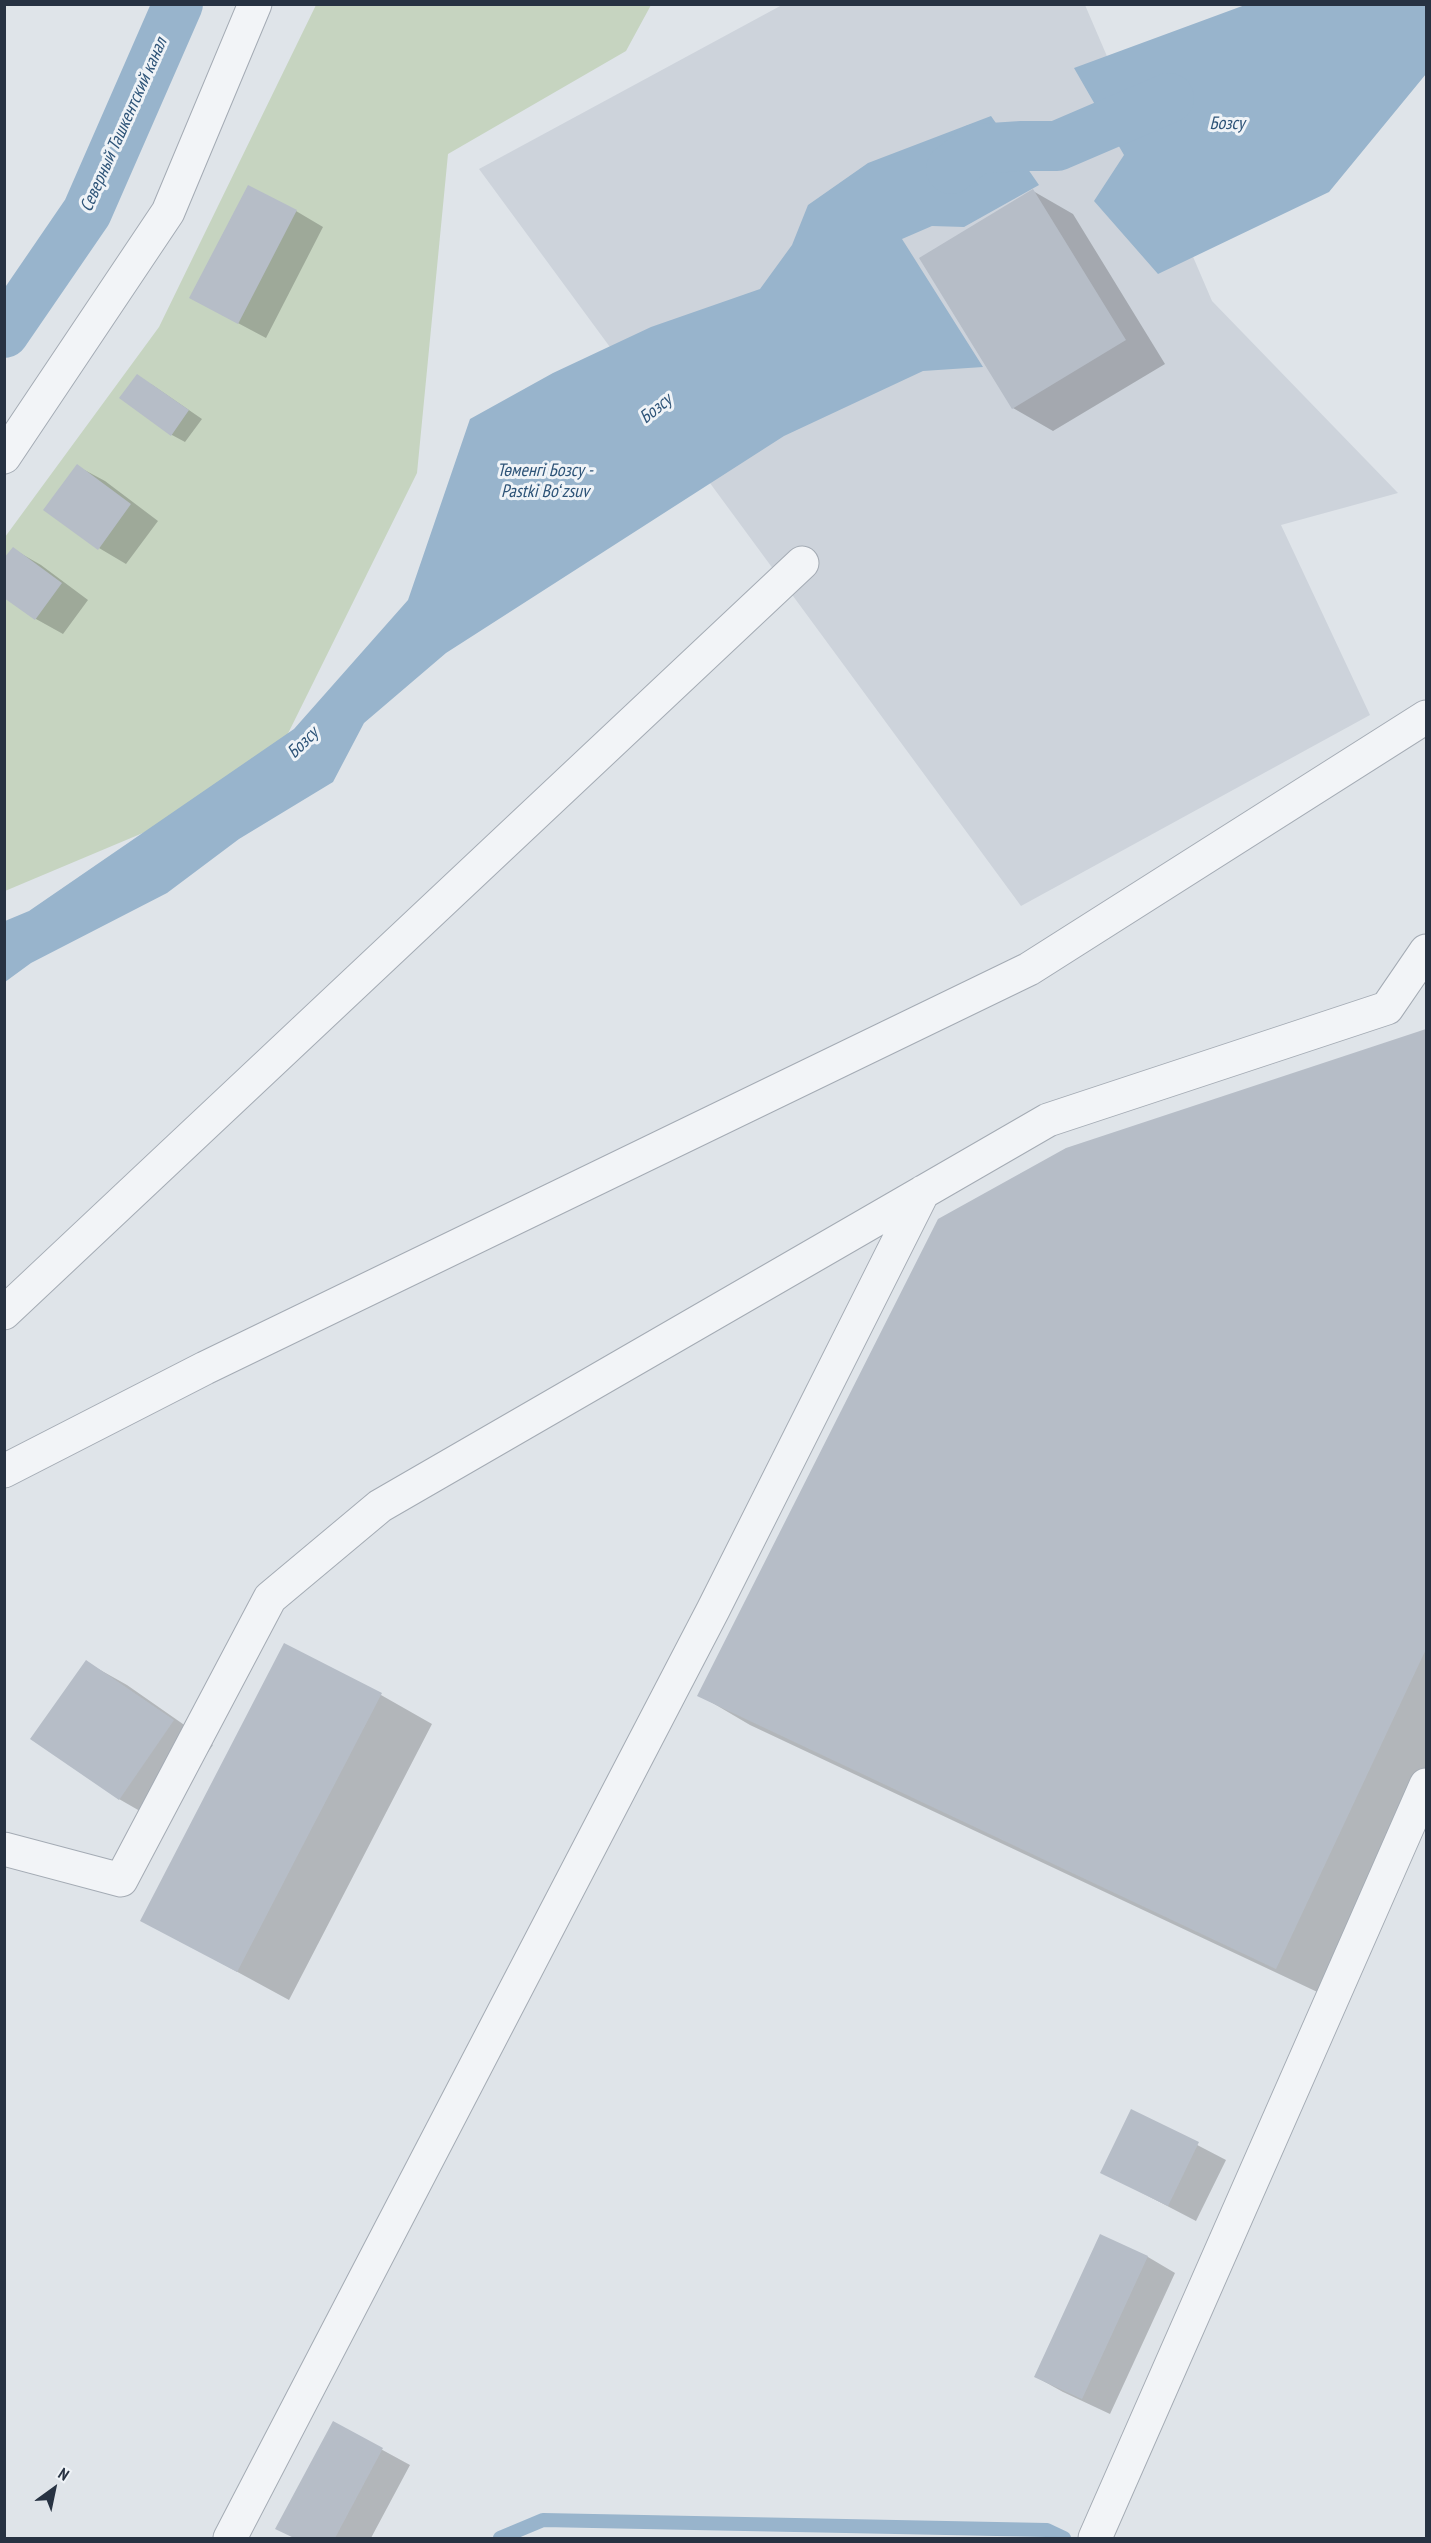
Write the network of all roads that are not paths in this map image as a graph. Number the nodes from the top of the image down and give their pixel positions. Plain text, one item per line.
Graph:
1 (255, 4) edge
2 (4, 457) edge
3 (802, 563) dead end
4 (1426, 717) edge
5 (1426, 951) edge
6 (923, 1192) junction
7 (4, 1313) edge
8 (4, 1471) edge
9 (1426, 1785) edge
10 (4, 1849) edge
11 (1099, 2528) edge
12 (230, 2538) edge

1 - 2 street
3 - 7 street
4 - 8 street
5 - 6 street
6 - 10 street
6 - 12 street
9 - 11 street

